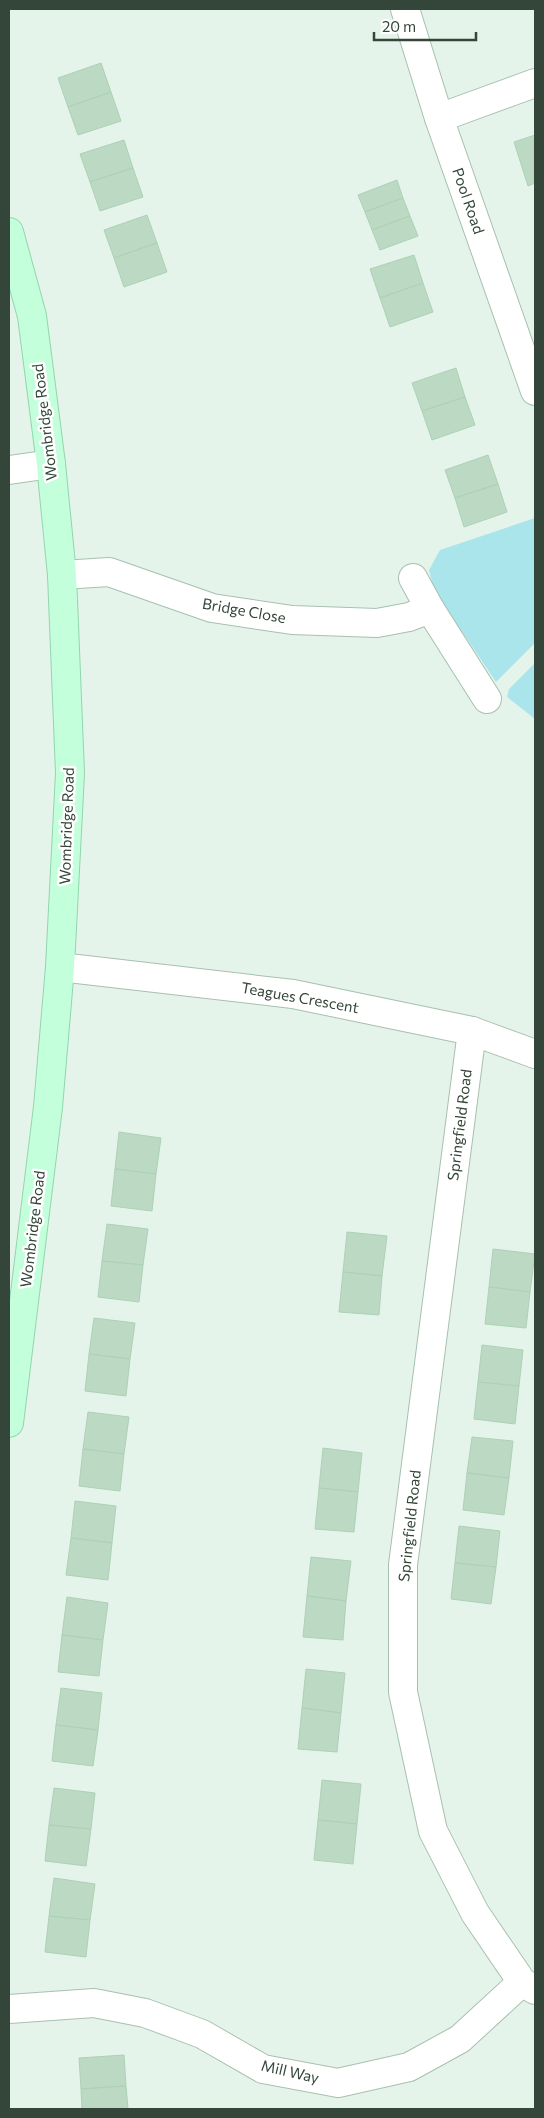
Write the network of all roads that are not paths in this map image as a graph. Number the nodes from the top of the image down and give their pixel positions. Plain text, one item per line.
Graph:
1 (405, 9) edge
2 (535, 82) edge
3 (439, 118) junction
4 (9, 232) edge
5 (535, 391) edge
6 (51, 464) junction
7 (9, 470) edge
8 (62, 575) junction
9 (413, 578) dead end
10 (430, 610) junction
11 (487, 698) dead end
12 (60, 966) junction
13 (472, 1031) junction
14 (535, 1054) edge
15 (9, 1422) edge
16 (529, 1986) edge
17 (9, 2010) edge

1 - 3 street, Pool Road
2 - 3 street
3 - 5 street, Pool Road
4 - 6 street, Wombridge Road
6 - 7 street
6 - 8 street, Wombridge Road
8 - 10 street, Bridge Close
8 - 12 street, Wombridge Road
9 - 10 street
10 - 11 street
12 - 13 street, Teagues Crescent
12 - 15 street, Wombridge Road
13 - 14 street, Teagues Crescent
13 - 16 street, Springfield Road
16 - 17 street, Mill Way

